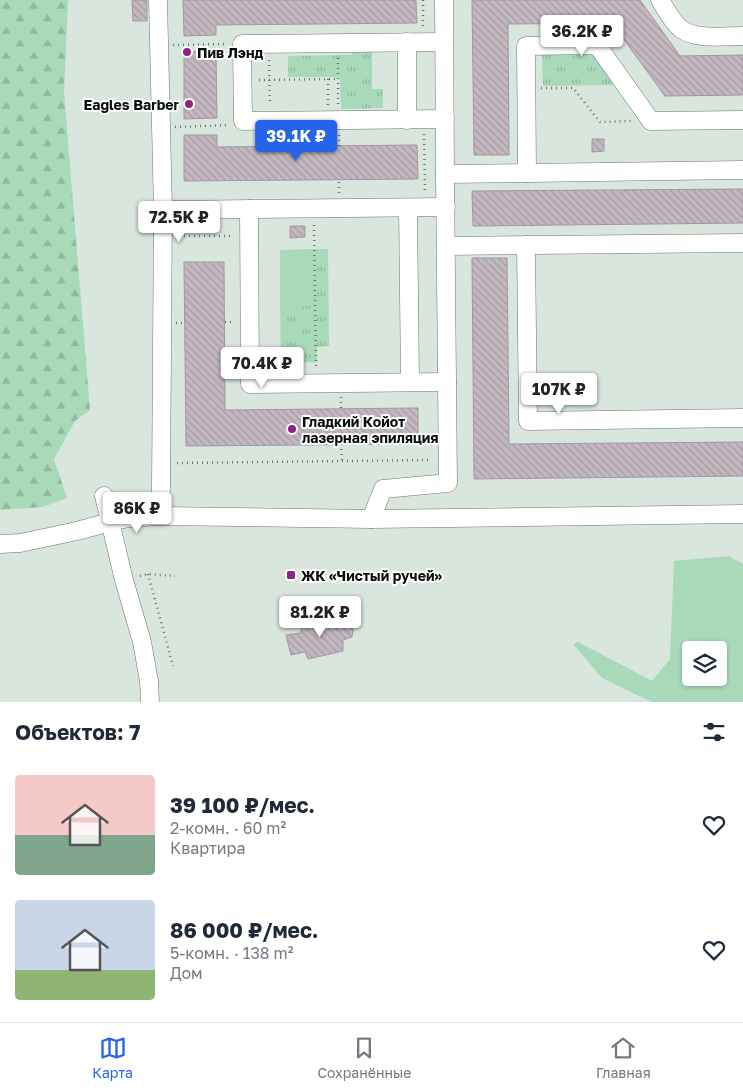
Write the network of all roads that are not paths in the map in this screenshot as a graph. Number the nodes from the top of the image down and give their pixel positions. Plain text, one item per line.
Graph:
1 (158, 0) edge
2 (444, 0) edge
3 (660, 0) edge
4 (743, 36) edge
5 (407, 42) junction
6 (444, 42) junction
7 (445, 119) junction
8 (407, 120) junction
9 (743, 120) edge
10 (743, 170) edge
11 (527, 173) junction
12 (444, 174) junction
13 (446, 207) junction
14 (408, 208) junction
15 (249, 209) junction
16 (163, 210) junction
17 (743, 243) edge
18 (526, 245) junction
19 (446, 246) junction
20 (410, 382) junction
21 (447, 382) junction
22 (743, 418) edge
23 (104, 496) dead end
24 (743, 514) edge
25 (159, 516) junction
26 (371, 519) junction
27 (110, 522) junction
28 (0, 544) edge
29 (150, 702) edge

1 - 16 street
2 - 6 street
3 - 4 street
5 - 6 street
5 - 8 street
5 - 8 street
6 - 7 street
7 - 8 street
7 - 12 street
9 - 11 street
10 - 11 street
11 - 12 street
12 - 13 street
13 - 14 street
13 - 19 street
14 - 15 street
14 - 20 street
15 - 16 street
15 - 20 street
16 - 25 street
17 - 18 street
18 - 19 street
18 - 22 street
19 - 21 street
20 - 21 street
21 - 26 street
23 - 27 street
24 - 26 street
25 - 26 street
25 - 27 street
27 - 28 street
27 - 29 street

